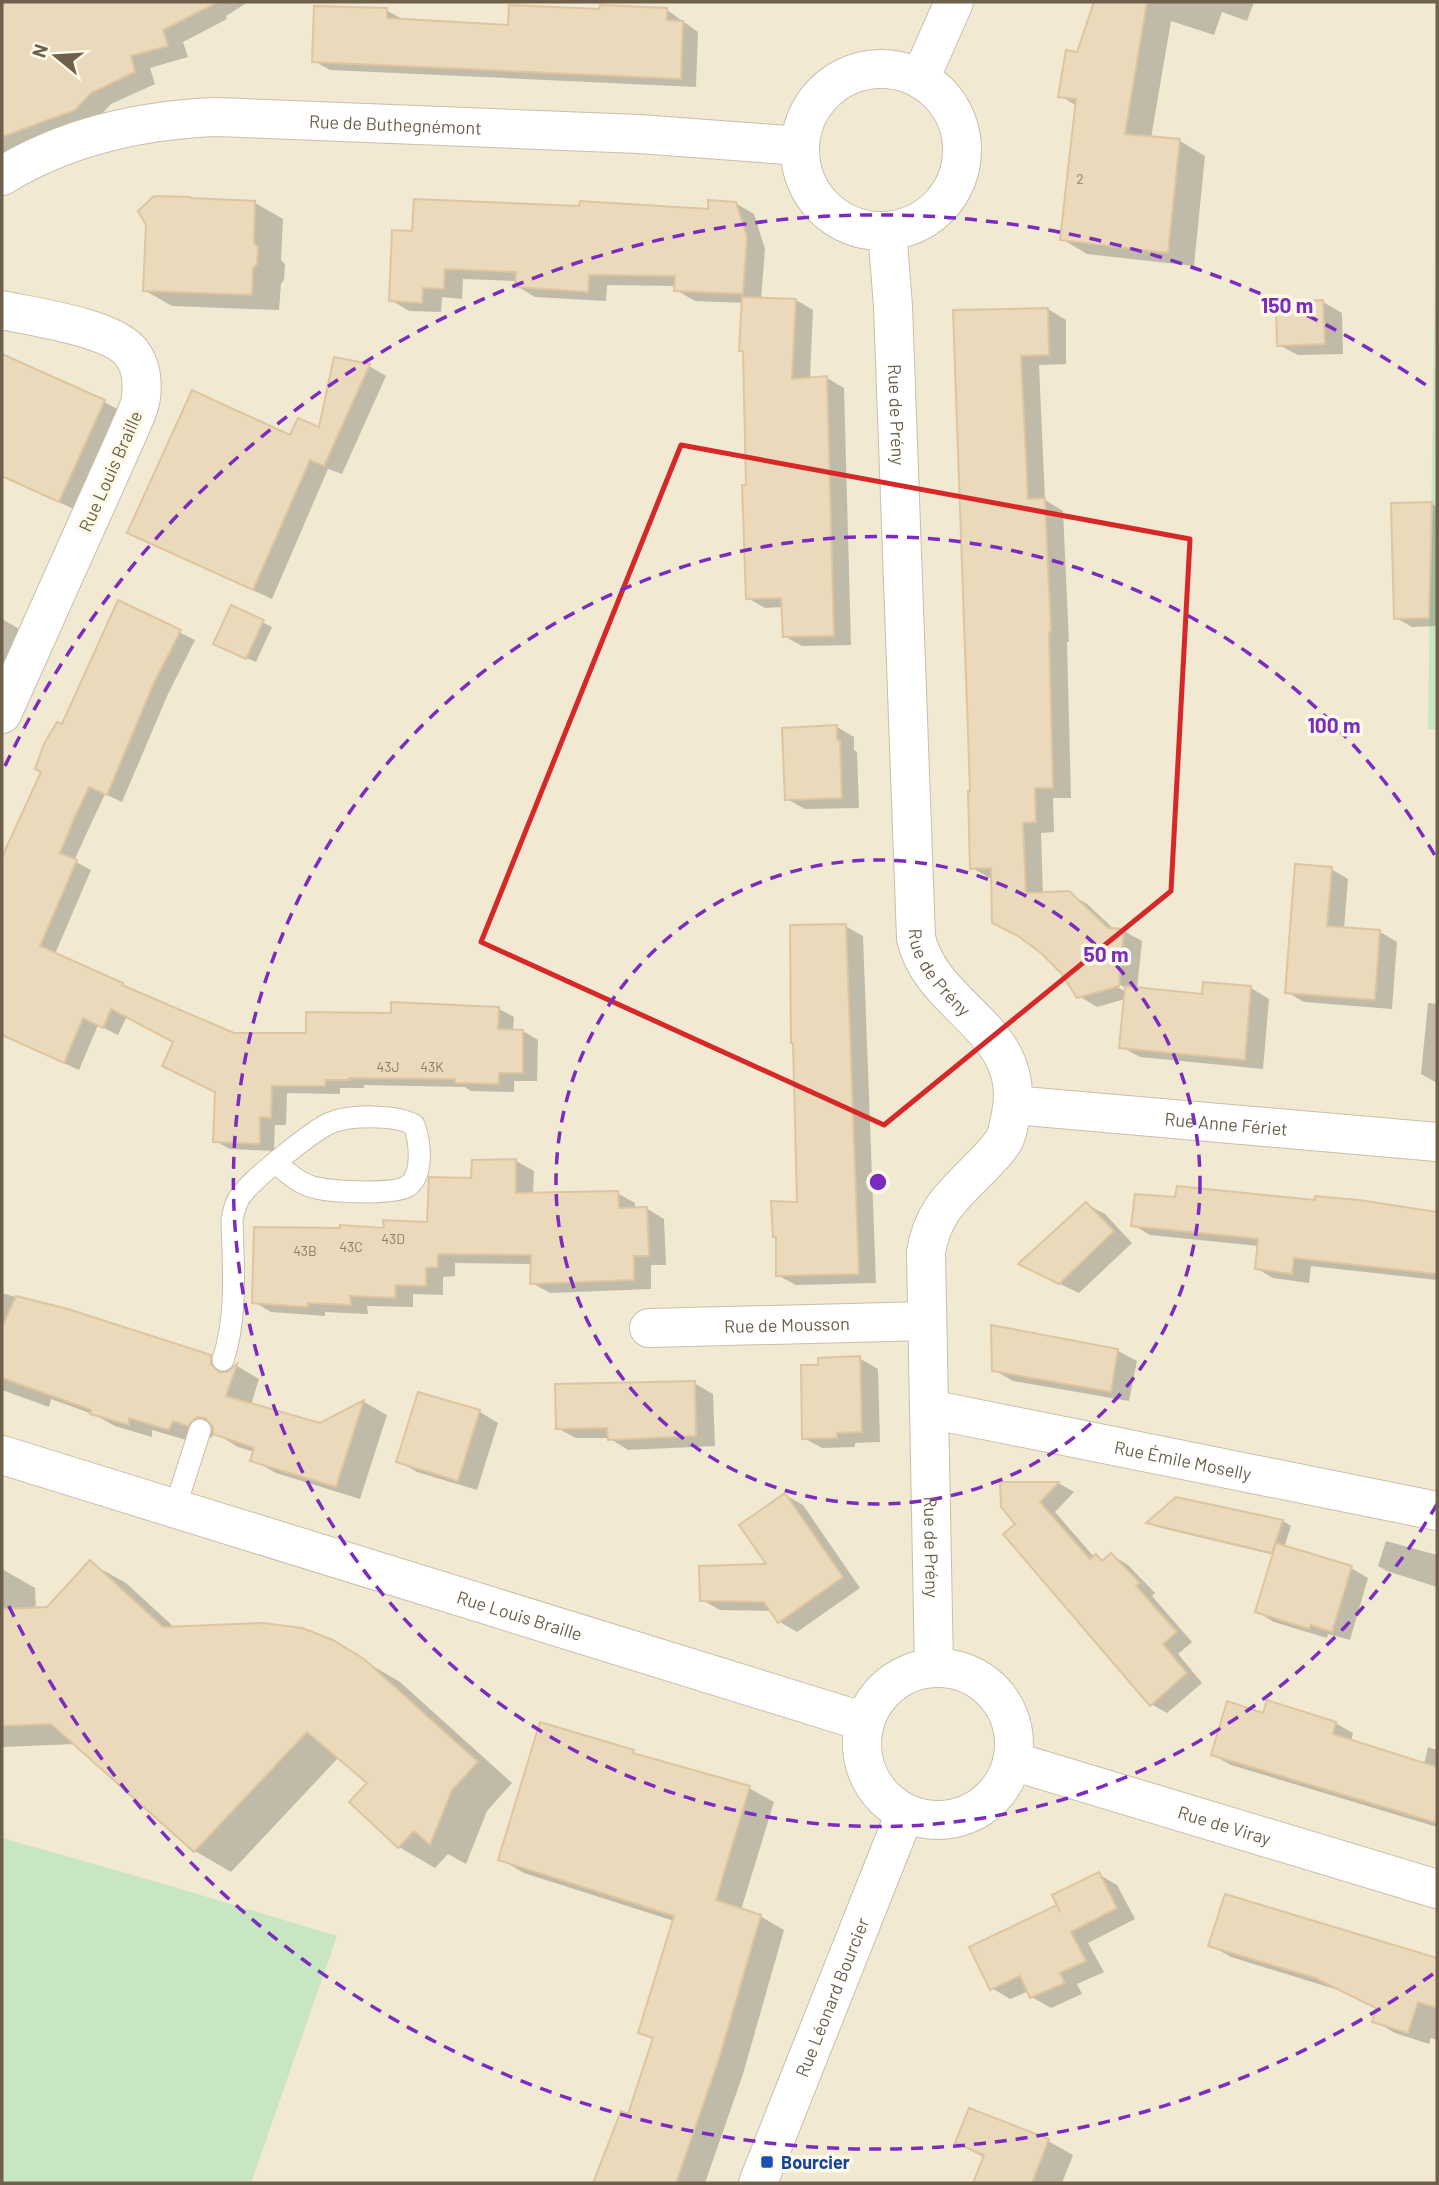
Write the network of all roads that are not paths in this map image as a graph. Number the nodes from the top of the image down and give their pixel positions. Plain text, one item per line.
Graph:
1 (954, 2) edge
2 (920, 79) junction
3 (800, 146) junction
4 (2, 176) edge
5 (887, 232) junction
6 (2, 310) edge
7 (2, 713) edge
8 (1013, 1105) junction
9 (1437, 1142) edge
10 (275, 1163) junction
11 (927, 1321) junction
12 (649, 1328) dead end
13 (223, 1360) dead end
14 (929, 1409) junction
15 (200, 1430) dead end
16 (2, 1455) edge
17 (175, 1508) junction
18 (1437, 1511) edge
19 (934, 1668) junction
20 (865, 1723) junction
21 (1012, 1761) junction
22 (905, 1813) junction
23 (1437, 1889) edge
24 (758, 2183) edge

1 - 2 street
2 - 3 street
2 - 5 street
3 - 4 street, Rue de Buthegnémont
3 - 5 street
5 - 8 street, Rue de Prény
6 - 7 street, Rue Louis Braille
8 - 9 street, Rue Anne Fériet
8 - 11 street, Rue de Prény
10 - 10 lane
10 - 13 lane
11 - 12 street, Rue de Mousson
11 - 14 street, Rue de Prény
14 - 18 street, Rue Émile Moselly
14 - 19 street, Rue de Prény
15 - 17 lane
16 - 17 street, Rue Louis Braille
17 - 20 street, Rue Louis Braille
19 - 20 street
19 - 21 street
20 - 22 street
21 - 22 street
21 - 23 street, Rue de Viray
22 - 24 street, Rue Léonard Bourcier

